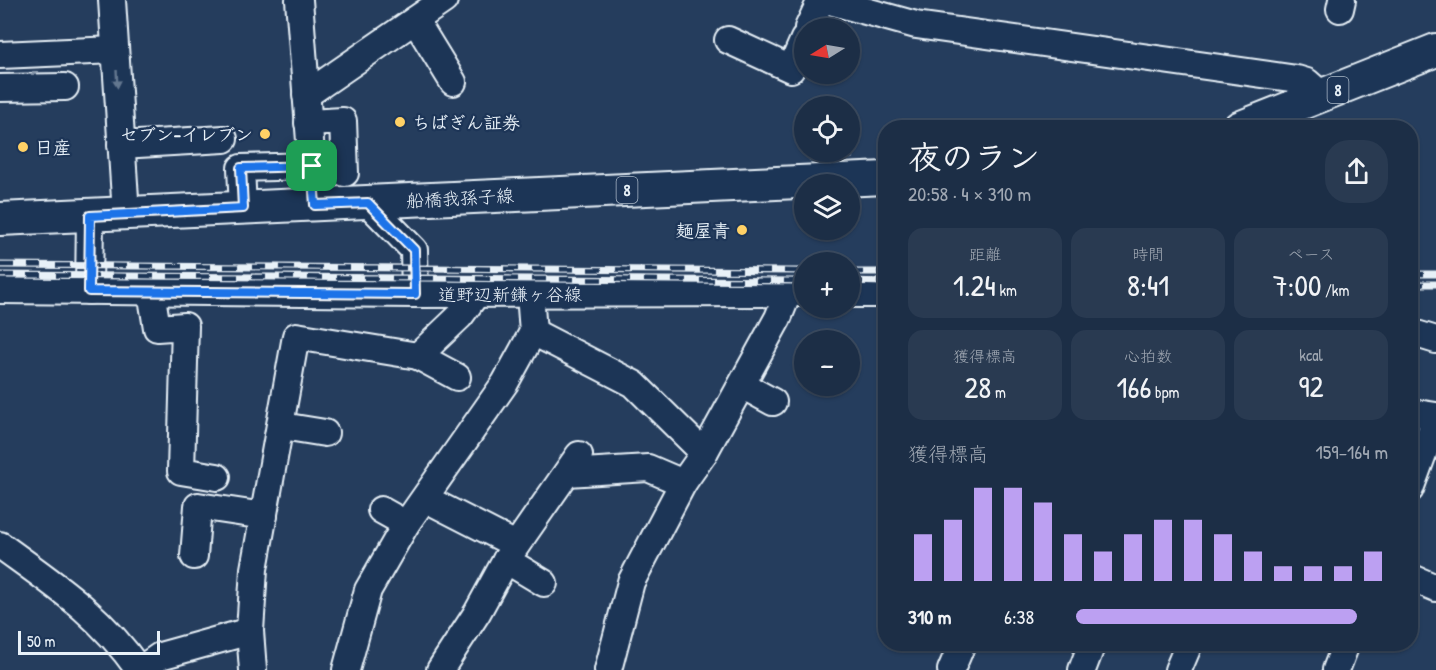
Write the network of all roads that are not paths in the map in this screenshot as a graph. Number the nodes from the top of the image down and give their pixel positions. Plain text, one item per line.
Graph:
1 (112, 0) edge
2 (299, 0) edge
3 (444, 0) edge
4 (821, 0) edge
5 (826, 0) edge
6 (857, 6) edge
7 (813, 18) edge
8 (415, 20) junction
9 (728, 40) dead end
10 (115, 50) junction
11 (1436, 50) edge
12 (0, 55) edge
13 (794, 62) edge
14 (453, 82) dead end
15 (65, 87) dead end
16 (0, 88) edge
17 (306, 95) junction
18 (1323, 96) junction
19 (1260, 120) edge
20 (308, 123) junction
21 (224, 139) dead end
22 (121, 145) junction
23 (312, 166) junction
24 (274, 167) junction
25 (345, 173) dead end
26 (878, 178) edge
27 (368, 203) junction
28 (315, 205) junction
29 (276, 207) junction
30 (243, 208) junction
31 (126, 214) junction
32 (90, 216) junction
33 (0, 219) edge
34 (0, 290) edge
35 (89, 291) junction
36 (151, 291) junction
37 (477, 293) junction
38 (794, 293) edge
39 (415, 294) junction
40 (530, 294) junction
41 (860, 294) edge
42 (878, 294) edge
43 (794, 296) edge
44 (534, 332) junction
45 (1418, 334) edge
46 (1436, 340) edge
47 (418, 356) junction
48 (457, 377) dead end
49 (741, 385) junction
50 (773, 402) dead end
51 (1418, 413) edge
52 (1436, 417) edge
53 (282, 426) junction
54 (325, 433) dead end
55 (704, 453) junction
56 (1418, 467) edge
57 (217, 477) dead end
58 (683, 483) junction
59 (426, 499) junction
60 (381, 510) dead end
61 (264, 516) junction
62 (406, 524) junction
63 (0, 545) edge
64 (511, 553) junction
65 (194, 556) dead end
66 (1418, 580) edge
67 (544, 583) dead end
68 (1436, 588) edge
69 (249, 631) junction
70 (959, 651) edge
71 (1089, 651) edge
72 (1186, 651) edge
73 (1343, 651) edge
74 (140, 670) edge
75 (252, 670) edge
76 (346, 670) edge
77 (440, 670) edge
78 (608, 670) edge
79 (951, 670) edge
80 (1082, 670) edge
81 (1178, 670) edge
82 (1336, 670) edge

1 - 10 street
2 - 17 street
3 - 8 street
4 - 7 street
5 - 6 street
6 - 18 street
8 - 14 street
8 - 17 street
9 - 13 street
10 - 12 street
10 -> 22 street
11 - 18 main road, 8
15 - 16 street
17 - 20 street
18 - 19 main road, 8
20 - 23 street
20 - 25 street
21 - 22 street
22 - 31 street
23 - 24 street
23 - 28 street
24 - 29 street
24 - 30 street
26 - 27 main road, 船橋我孫子線 / 8
27 - 28 main road, 船橋我孫子線 / 8
27 - 39 street
28 - 29 main road, 船橋我孫子線 / 8
29 - 30 main road, 船橋我孫子線 / 8
30 - 31 main road, 船橋我孫子線 / 8
31 - 32 main road, 船橋我孫子線 / 8
32 - 33 main road, 船橋我孫子線 / 8
32 - 35 street
34 - 35 street, 道野辺新鎌ヶ谷線
35 - 36 street, 道野辺新鎌ヶ谷線
36 - 39 street, 道野辺新鎌ヶ谷線
36 - 57 street
37 - 39 street, 道野辺新鎌ヶ谷線
37 - 40 street, 道野辺新鎌ヶ谷線
37 - 47 street
38 - 40 street, 道野辺新鎌ヶ谷線
40 - 44 street
41 - 42 street
43 - 49 street
44 - 55 street
44 - 59 street
45 - 46 street
47 - 48 street
47 - 53 street
49 - 50 street
49 - 55 street
51 - 52 street
52 - 56 street
53 - 54 street
53 - 61 street
55 - 58 street
58 - 64 street
58 - 78 street
59 - 62 street
59 - 64 street
60 - 62 street
61 - 65 street
61 - 69 street
62 - 76 street
63 - 74 street
64 - 67 street
64 - 77 street
66 - 68 street
69 - 74 street
69 - 75 street
70 - 79 street
71 - 80 street
72 - 81 street
73 - 82 street

